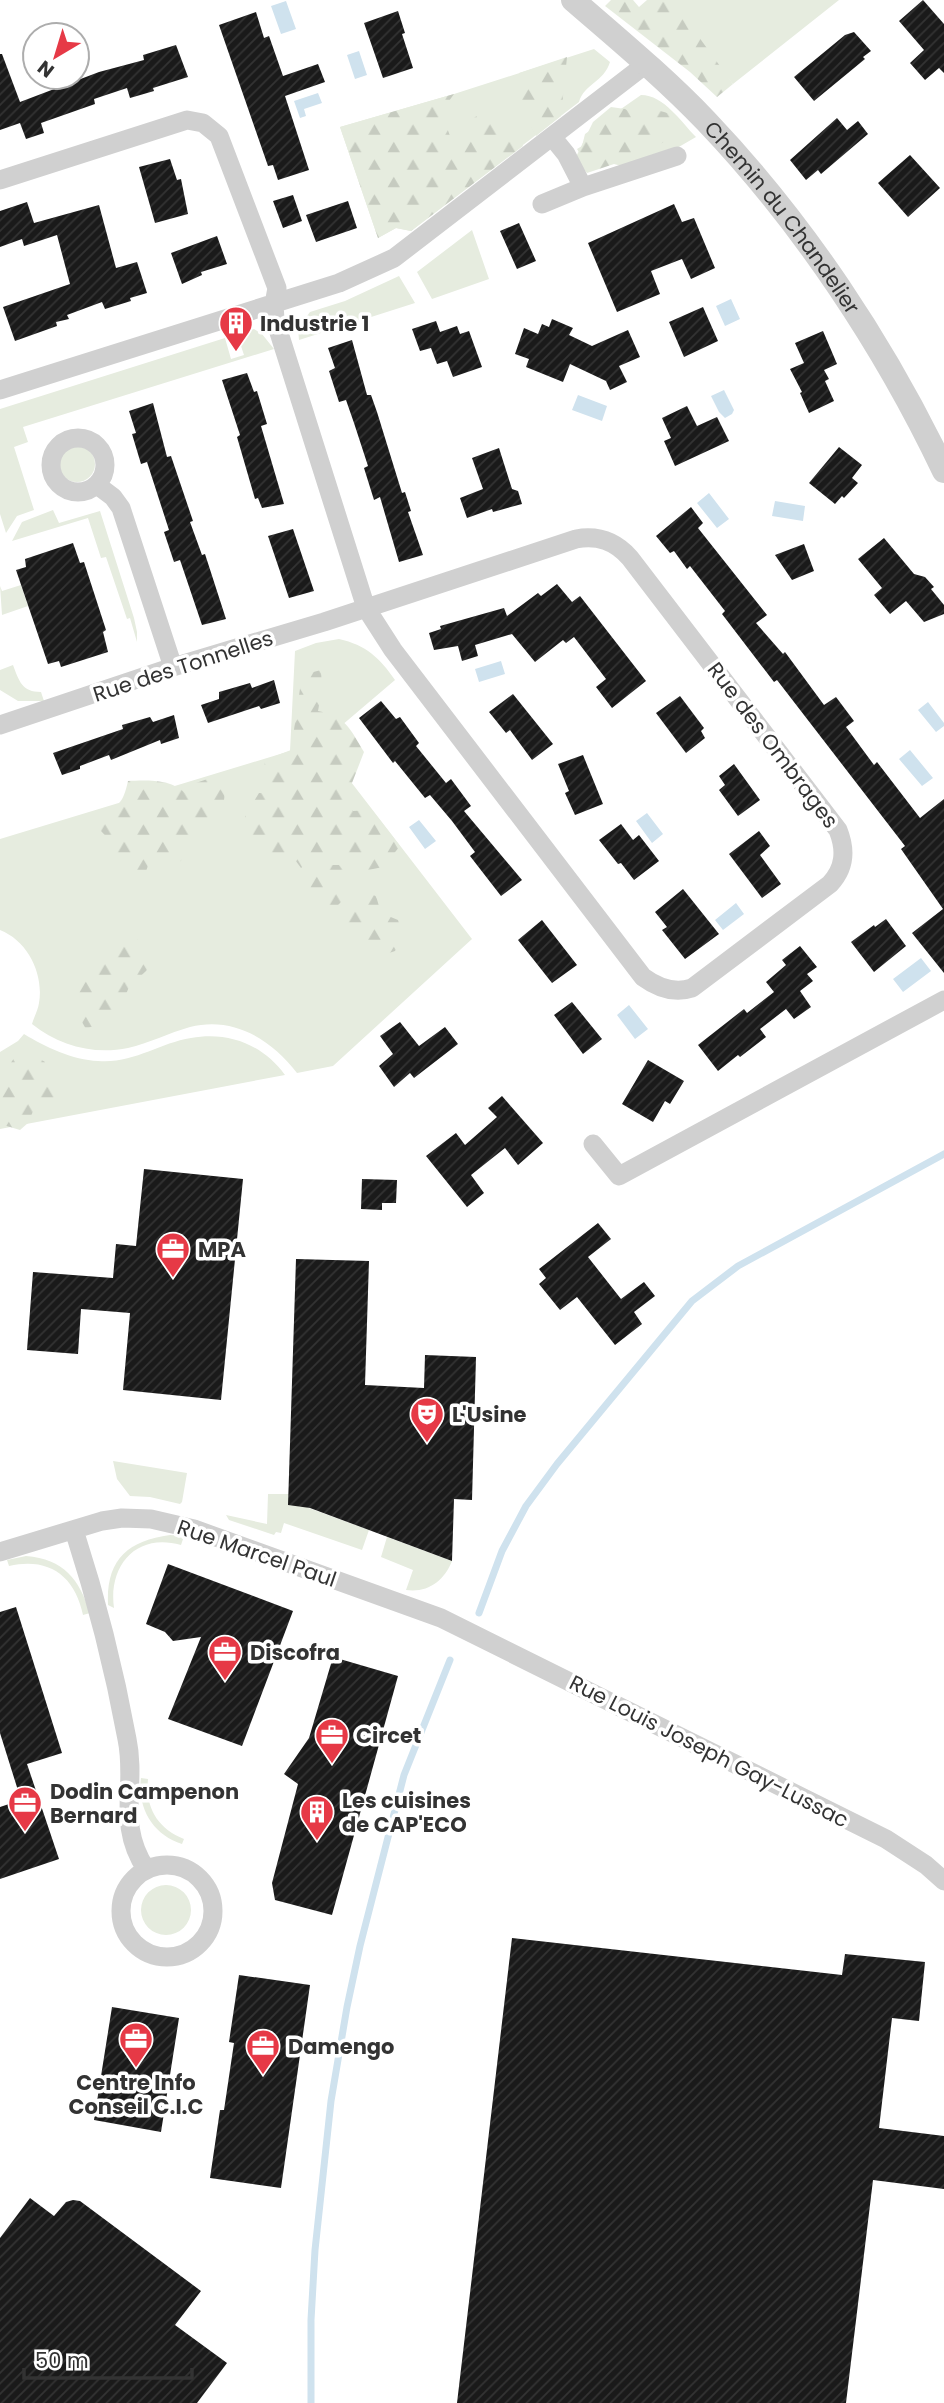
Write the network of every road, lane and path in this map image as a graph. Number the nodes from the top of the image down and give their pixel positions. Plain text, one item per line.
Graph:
1 (579, 2) edge
2 (646, 64) junction
3 (553, 138) junction
4 (677, 156) dead end
5 (0, 180) edge
6 (583, 187) junction
7 (542, 204) dead end
8 (274, 303) junction
9 (0, 390) edge
10 (944, 471) edge
11 (97, 485) dead end
12 (366, 608) junction
13 (173, 667) junction
14 (0, 725) edge
15 (944, 1000) edge
16 (593, 1144) dead end
17 (74, 1530) junction
18 (0, 1552) edge
19 (468, 1630) joint
20 (146, 1869) junction
21 (944, 1881) edge

1 - 2 street, Chemin du Chandelier
2 - 3 street
2 - 10 street, Chemin du Chandelier
3 - 6 street
3 - 8 street
4 - 6 street
5 - 8 street, Rue des Ombrages
6 - 7 street
8 - 9 street
8 - 12 street, Rue des Ombrages
11 - 13 street
12 - 12 street, Rue des Ombrages
12 - 13 street, Rue des Tonnelles
13 - 14 street, Rue des Tonnelles
15 - 16 street
17 - 18 street, Rue Marcel Paul
17 - 19 street, Rue Marcel Paul
17 - 20 street
19 - 21 street, Rue Louis Joseph Gay-Lussac
20 - 20 street

